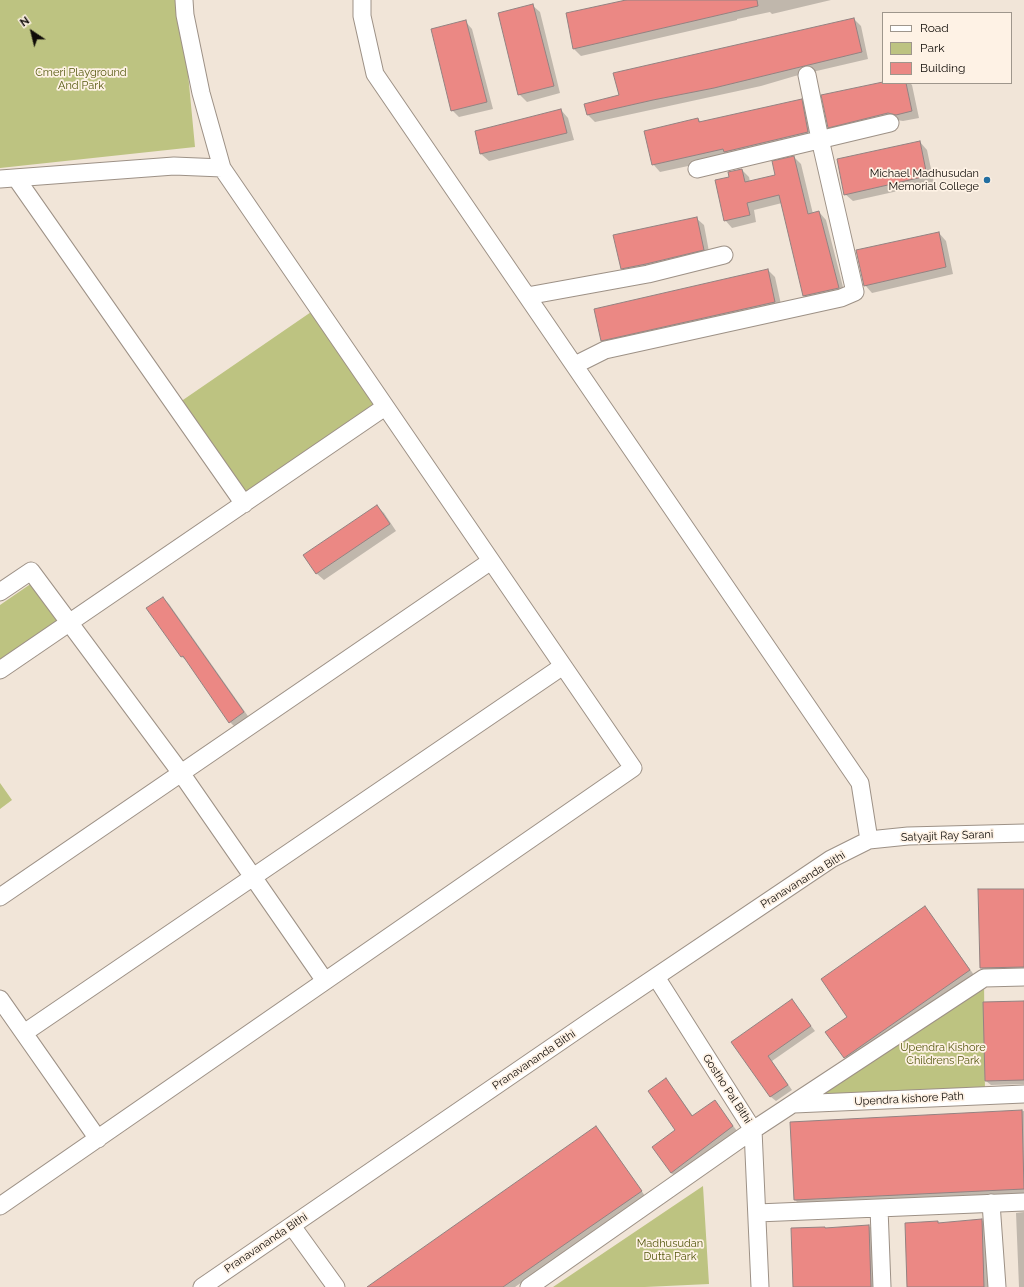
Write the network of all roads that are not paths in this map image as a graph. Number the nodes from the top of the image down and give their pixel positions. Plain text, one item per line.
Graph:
1 (184, 0) edge
2 (362, 0) edge
3 (807, 75) dead end
4 (890, 123) dead end
5 (820, 139) junction
6 (222, 168) junction
7 (697, 169) dead end
8 (8, 178) edge
9 (724, 255) dead end
10 (527, 296) junction
11 (575, 365) junction
12 (386, 407) junction
13 (244, 504) junction
14 (491, 561) junction
15 (0, 592) edge
16 (69, 623) junction
17 (563, 666) junction
18 (0, 670) edge
19 (181, 773) junction
20 (1024, 833) edge
21 (869, 840) junction
22 (252, 877) junction
23 (0, 897) edge
24 (656, 977) junction
25 (1024, 977) edge
26 (325, 981) junction
27 (0, 999) edge
28 (24, 1033) junction
29 (1024, 1094) edge
30 (794, 1104) junction
31 (753, 1130) junction
32 (98, 1139) junction
33 (1024, 1202) edge
34 (992, 1203) junction
35 (0, 1206) edge
36 (879, 1208) junction
37 (757, 1213) junction
38 (292, 1226) junction
39 (202, 1287) edge
40 (336, 1287) edge
41 (529, 1287) edge
42 (760, 1287) edge
43 (882, 1287) edge
44 (997, 1287) edge

1 - 6 street
2 - 10 street
3 - 5 street
4 - 5 street
5 - 7 street
5 - 11 street
6 - 8 street
6 - 12 street
8 - 13 street
9 - 10 street
10 - 11 street
11 - 21 street
12 - 13 street
12 - 14 street
13 - 16 street
14 - 17 street
14 - 19 street
15 - 16 street
16 - 18 street
16 - 19 street
17 - 22 street
17 - 26 street
19 - 22 street
19 - 23 street
20 - 21 street, Satyajit Ray Sarani
21 - 24 street, Pranavananda Bithi
22 - 26 street
22 - 28 street
24 - 31 street, Gostho Pal Bithi
24 - 38 street, Pranavananda Bithi
25 - 30 street
26 - 32 street
27 - 28 street
28 - 32 street
29 - 30 street, Upendra kishore Path
30 - 31 street
31 - 37 street, Gostho Pal Bithi
31 - 41 street
32 - 35 street
33 - 34 street
34 - 36 street
34 - 44 street
36 - 37 street
36 - 43 street
37 - 42 street, Gostho Pal Bithi
38 - 39 street, Pranavananda Bithi
38 - 40 street

